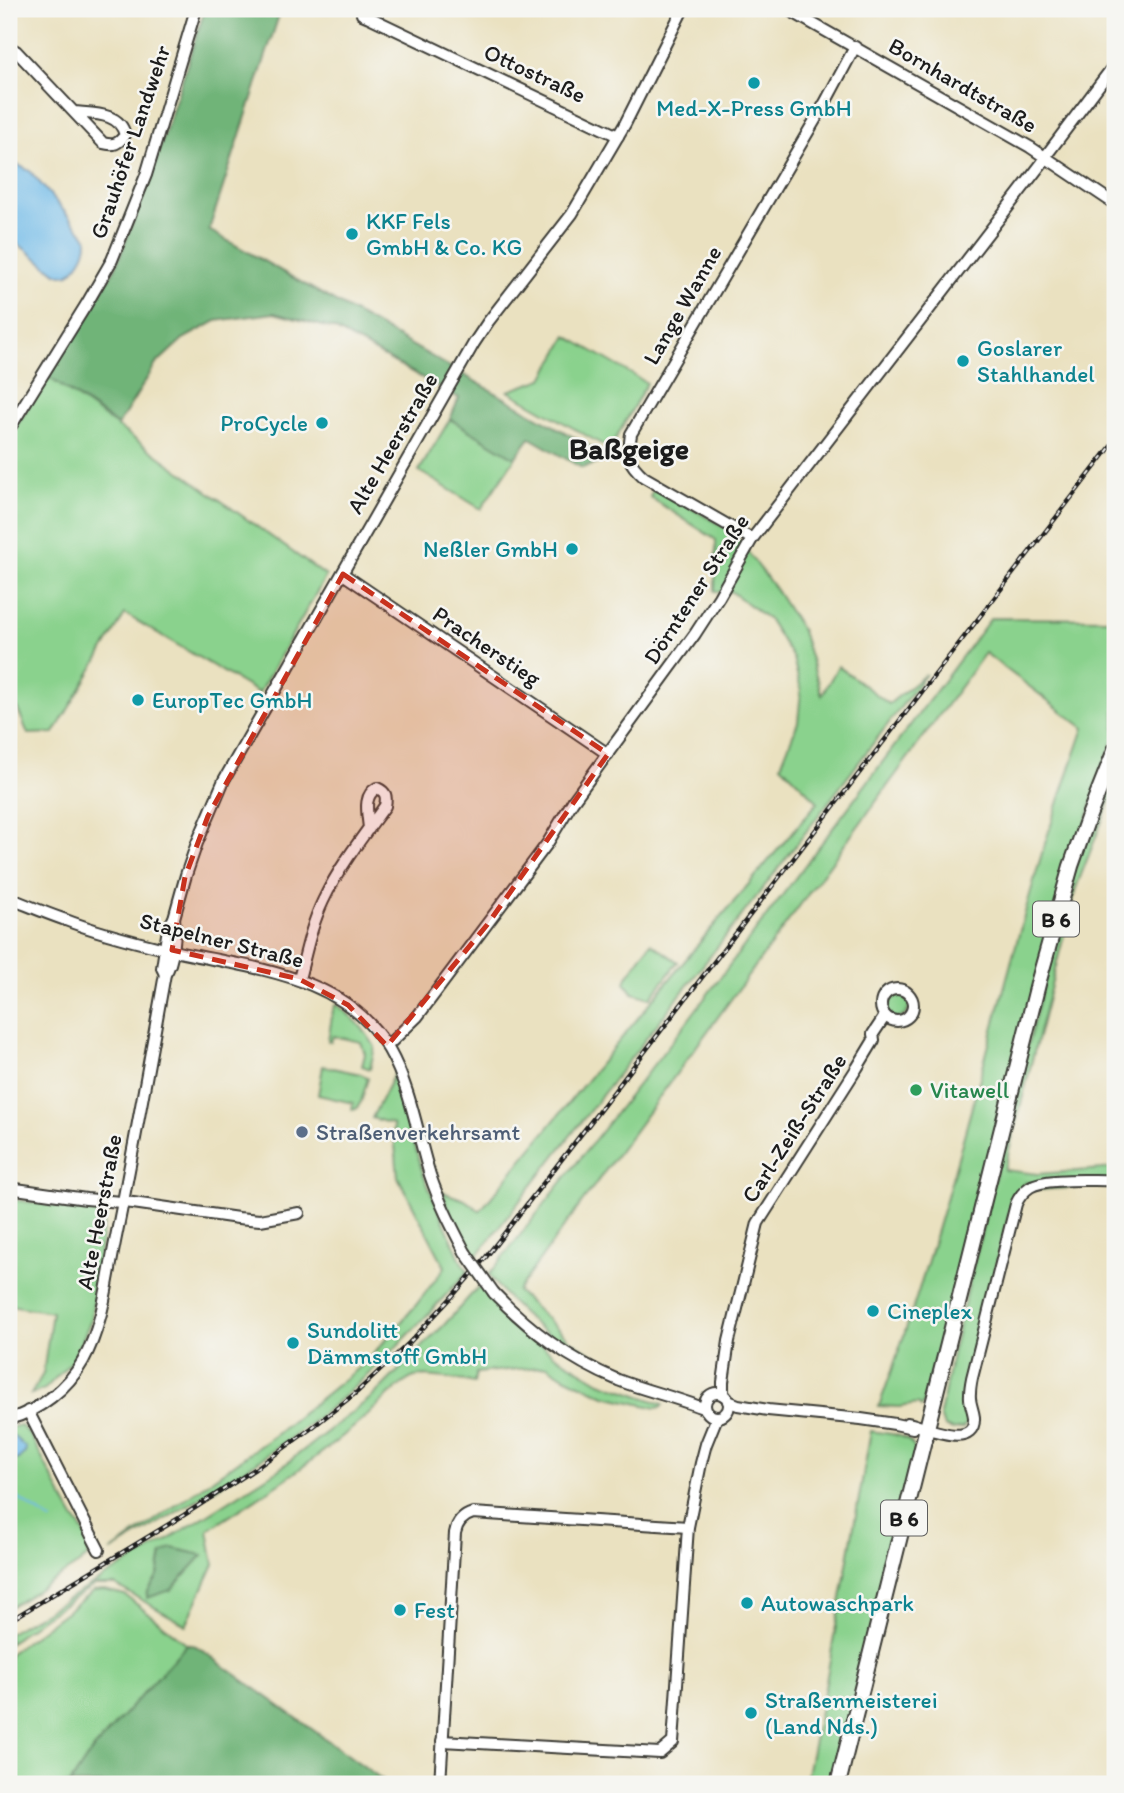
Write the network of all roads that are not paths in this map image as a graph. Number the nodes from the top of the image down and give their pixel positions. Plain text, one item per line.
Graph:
1 (196, 9) edge
2 (362, 9) edge
3 (683, 9) edge
4 (787, 9) edge
5 (9, 47) edge
6 (855, 47) junction
7 (1115, 64) edge
8 (74, 111) dead end
9 (618, 136) junction
10 (1045, 157) junction
11 (1115, 204) edge
12 (9, 429) edge
13 (752, 539) junction
14 (342, 574) junction
15 (1115, 750) edge
16 (608, 754) junction
17 (369, 828) dead end
18 (9, 898) edge
19 (168, 950) junction
20 (299, 979) junction
21 (888, 1018) dead end
22 (387, 1046) junction
23 (1115, 1180) edge
24 (9, 1188) edge
25 (123, 1202) junction
26 (299, 1213) dead end
27 (933, 1399) junction
28 (716, 1405) junction
29 (28, 1411) junction
30 (9, 1419) edge
31 (895, 1423) junction
32 (907, 1423) junction
33 (926, 1429) junction
34 (688, 1527) junction
35 (99, 1550) dead end
36 (442, 1741) junction
37 (440, 1784) edge
38 (838, 1784) edge

1 - 12 street, Grauhöfer Landwehr
2 - 9 street, Ottostraße
3 - 9 street, Alte Heerstraße
4 - 6 street, Bornhardtstraße
5 - 8 street
6 - 10 street, Bornhardtstraße
6 - 13 street, Lange Wanne
7 - 10 street, Dörntener Straße
9 - 14 street, Alte Heerstraße
10 - 11 street, Bornhardtstraße
10 - 13 street, Dörntener Straße
13 - 16 street, Dörntener Straße
14 - 16 street, Pracherstieg
14 - 19 street, Alte Heerstraße
15 - 27 main road, B 6
16 - 22 street, Dörntener Straße
17 - 20 street
18 - 19 street, Stapelner Straße
19 - 20 street, Stapelner Straße
19 - 25 street, Alte Heerstraße
20 - 22 street, Stapelner Straße
21 - 28 street, Carl-Zeiß-Straße
22 - 28 street, Stapelner Straße, bridge
23 - 33 street
24 - 25 street
25 - 26 street
25 - 29 street, Alte Heerstraße
27 - 32 street
27 - 33 main road, B 6
28 - 31 street, Stapelner Straße
28 - 34 street, Carl-Zeiß-Straße
29 - 30 street, Alte Heerstraße
29 - 35 street
31 - 32 street
31 - 33 street, Stapelner Straße
32 - 33 street
33 - 38 main road, B 6
34 - 36 street, Carl-Zeiß-Straße
34 - 36 street
36 - 37 street

